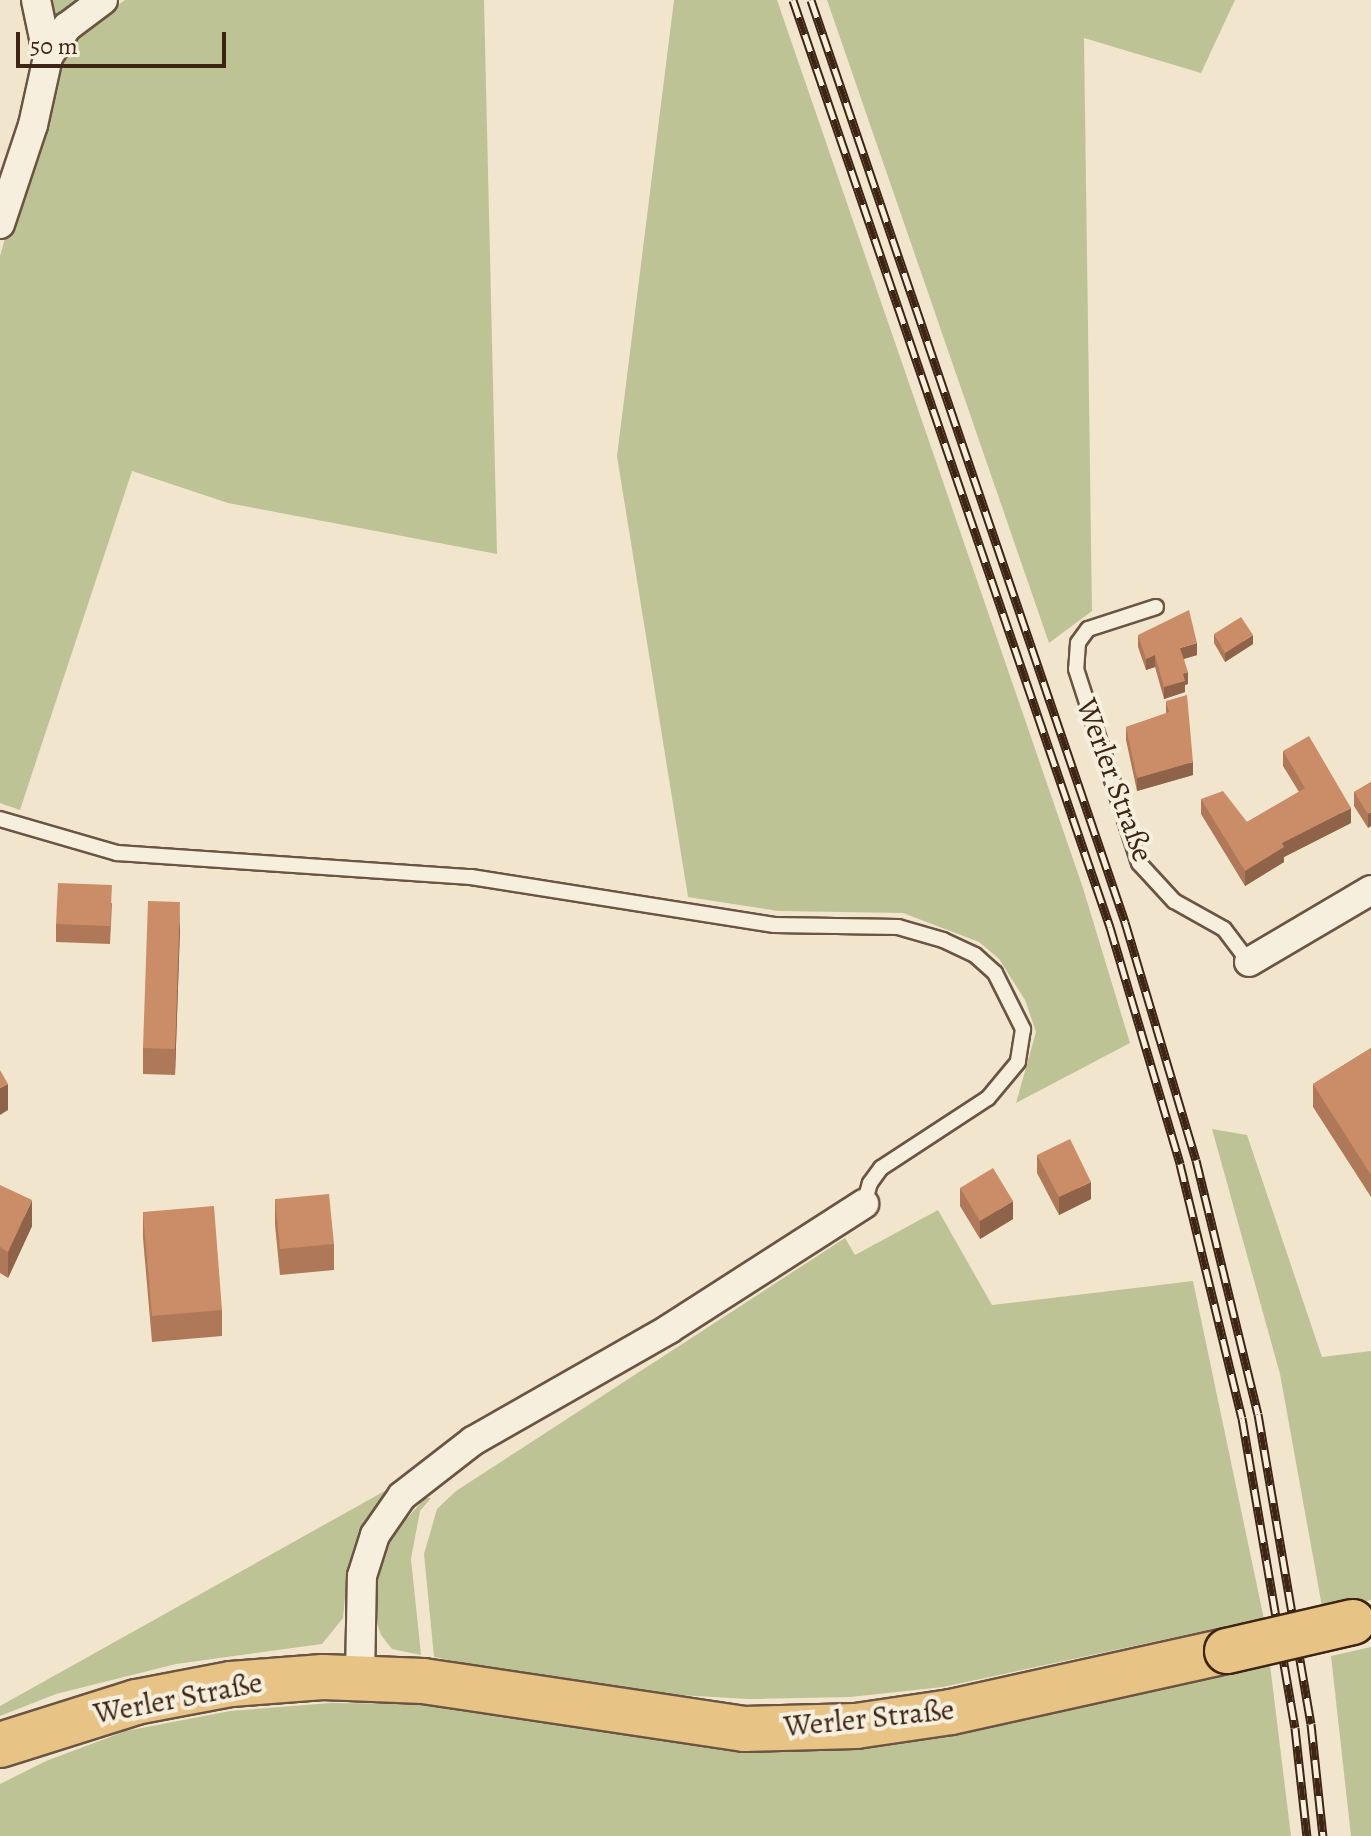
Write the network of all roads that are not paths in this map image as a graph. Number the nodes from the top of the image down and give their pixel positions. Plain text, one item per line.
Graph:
1 (36, 0) edge
2 (103, 0) edge
3 (48, 57) junction
4 (0, 224) edge
5 (1156, 607) dead end
6 (0, 819) edge
7 (1371, 890) edge
8 (1249, 962) joint
9 (864, 1204) joint
10 (1362, 1620) edge
11 (360, 1677) junction
12 (0, 1745) edge

1 - 3 street
2 - 3 street
3 - 4 street
5 - 8 lane, Werler Straße
6 - 9 lane
7 - 8 street, Werler Straße
9 - 11 street
10 - 11 main road, Werler Straße, bridge
11 - 12 main road, Werler Straße

